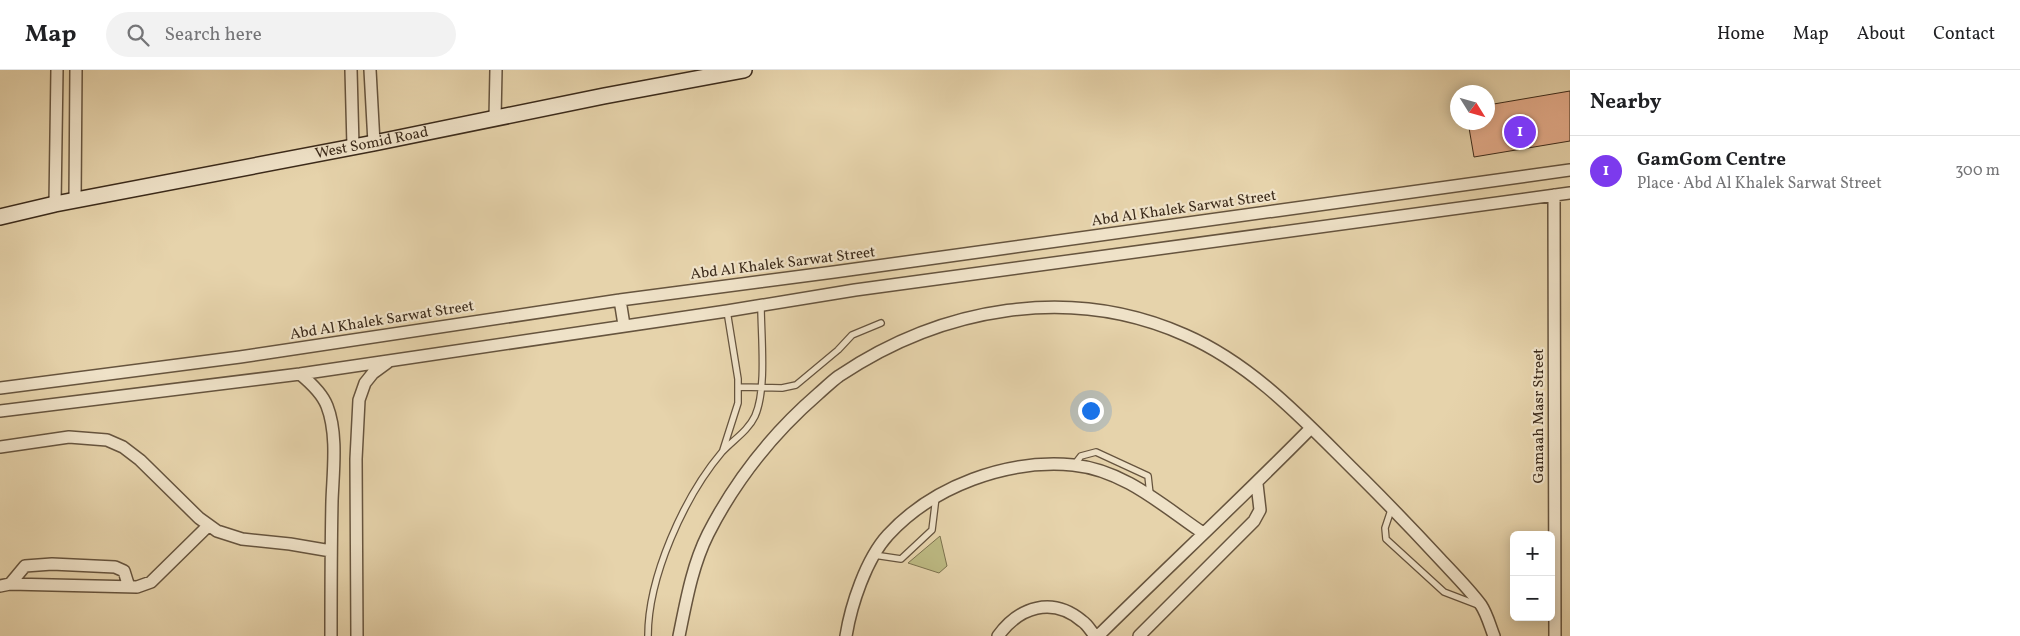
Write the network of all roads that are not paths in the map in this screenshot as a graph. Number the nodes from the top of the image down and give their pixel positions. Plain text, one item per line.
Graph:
1 (57, 70) edge
2 (76, 70) edge
3 (351, 70) edge
4 (370, 70) edge
5 (496, 70) edge
6 (744, 70) edge
7 (495, 118) junction
8 (374, 143) junction
9 (353, 146) junction
10 (1570, 170) edge
11 (1570, 193) edge
12 (1554, 195) junction
13 (76, 200) junction
14 (55, 204) junction
15 (0, 217) edge
16 (620, 300) junction
17 (760, 306) junction
18 (727, 311) junction
19 (881, 323) dead end
20 (624, 325) junction
21 (390, 360) junction
22 (300, 374) junction
23 (738, 387) junction
24 (0, 388) edge
25 (760, 388) junction
26 (0, 411) edge
27 (1311, 428) junction
28 (0, 447) edge
29 (722, 452) junction
30 (356, 459) junction
31 (335, 460) junction
32 (1074, 465) junction
33 (1256, 484) junction
34 (1150, 494) junction
35 (936, 497) junction
36 (1392, 507) junction
37 (208, 526) junction
38 (1203, 533) junction
39 (331, 551) junction
40 (874, 555) junction
41 (5, 584) edge
42 (129, 587) junction
43 (1482, 607) junction
44 (331, 636) edge
45 (357, 636) edge
46 (648, 636) edge
47 (679, 636) edge
48 (846, 636) edge
49 (998, 636) edge
50 (1096, 636) edge
51 (1139, 636) edge
52 (1494, 636) edge
53 (1555, 636) edge

1 - 14 street
2 - 13 street
3 - 9 street
4 - 8 street
5 - 7 street
6 - 7 street, West Somid Road
7 - 8 street, West Somid Road
8 - 9 street, West Somid Road
9 - 13 street, West Somid Road
10 - 16 street, Abd Al Khalek Sarwat Street
11 - 12 street
12 - 17 street
12 - 53 street, Gamaah Masr Street
13 - 14 street, West Somid Road
14 - 15 street, West Somid Road
16 - 20 street
16 - 24 street, Abd Al Khalek Sarwat Street
17 - 18 street
17 - 25 lane
18 - 20 street
18 - 23 lane
19 - 25 lane
20 - 21 street
21 - 22 street
21 - 30 street
22 - 26 street
22 - 31 street
23 - 25 lane
23 - 29 lane
25 - 29 lane
27 - 33 street
27 - 36 street
27 - 47 street
28 - 37 street
29 - 46 lane
30 - 31 street
30 - 45 street
31 - 39 street
32 - 34 street
32 - 34 lane
32 - 35 street
33 - 38 street
33 - 51 street
34 - 38 street
35 - 40 street
35 - 40 lane
36 - 43 street
36 - 43 lane
37 - 39 street
37 - 42 street
38 - 50 street
39 - 44 street
40 - 48 street
41 - 42 street
41 - 42 street
43 - 52 street
49 - 50 street

